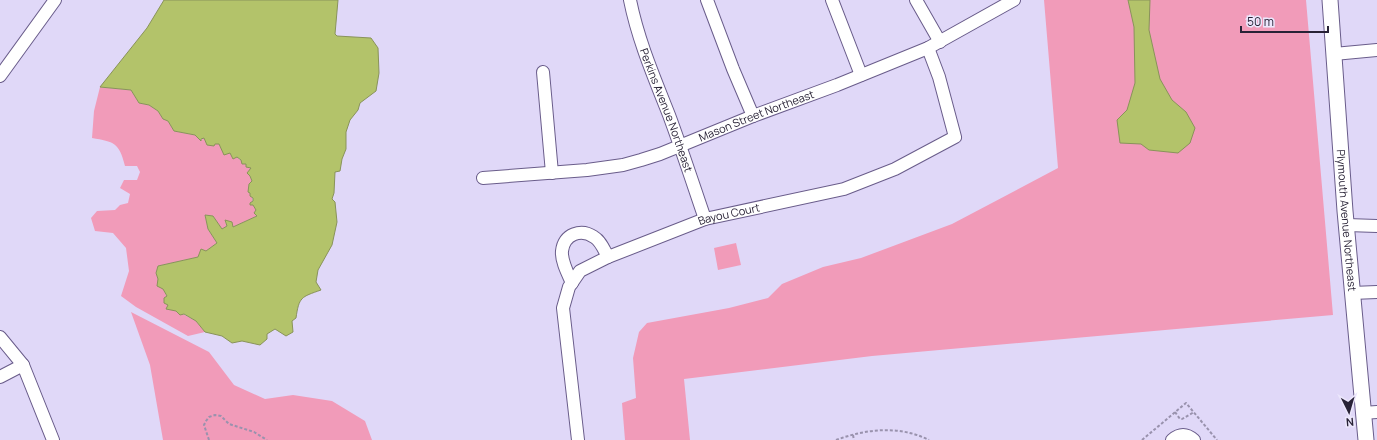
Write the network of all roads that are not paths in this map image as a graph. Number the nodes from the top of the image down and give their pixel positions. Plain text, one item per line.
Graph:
1 (55, 0) edge
2 (630, 0) edge
3 (707, 0) edge
4 (832, 0) edge
5 (916, 0) edge
6 (1330, 0) edge
7 (1009, 1) edge
8 (940, 42) junction
9 (928, 48) junction
10 (1377, 50) edge
11 (1334, 54) junction
12 (543, 72) dead end
13 (861, 75) junction
14 (0, 76) edge
15 (753, 116) junction
16 (680, 145) junction
17 (552, 173) junction
18 (483, 178) dead end
19 (705, 219) junction
20 (1347, 225) junction
21 (1377, 226) edge
22 (608, 257) junction
23 (572, 283) junction
24 (1377, 292) edge
25 (1352, 294) junction
26 (0, 337) edge
27 (22, 365) junction
28 (0, 377) edge
29 (1370, 413) edge
30 (53, 440) edge
31 (578, 440) edge
32 (1172, 440) edge
33 (1194, 440) edge
34 (1366, 440) edge

1 - 14 street
2 - 16 street, Perkins Avenue Northeast
3 - 15 street
4 - 13 street
5 - 8 street
6 - 11 main road, Plymouth Avenue Northeast
7 - 8 street, Mason Street Northeast
8 - 9 street, Mason Street Northeast
9 - 13 street, Mason Street Northeast
9 - 19 street, Bayou Court
10 - 11 street
11 - 20 main road, Plymouth Avenue Northeast
12 - 17 street
13 - 15 street, Mason Street Northeast
15 - 16 street, Mason Street Northeast
16 - 17 street, Mason Street Northeast
16 - 19 street, Perkins Avenue Northeast
17 - 18 street, Mason Street Northeast
19 - 22 street, Bayou Court
20 - 21 street
20 - 25 main road, Plymouth Avenue Northeast
22 - 23 street, Bayou Court
22 - 23 street
23 - 31 street, Bayou Court
24 - 25 street
25 - 29 main road, Plymouth Avenue Northeast
26 - 27 street
27 - 28 street
27 - 30 street
29 - 34 main road, Plymouth Avenue Northeast
32 - 33 street

